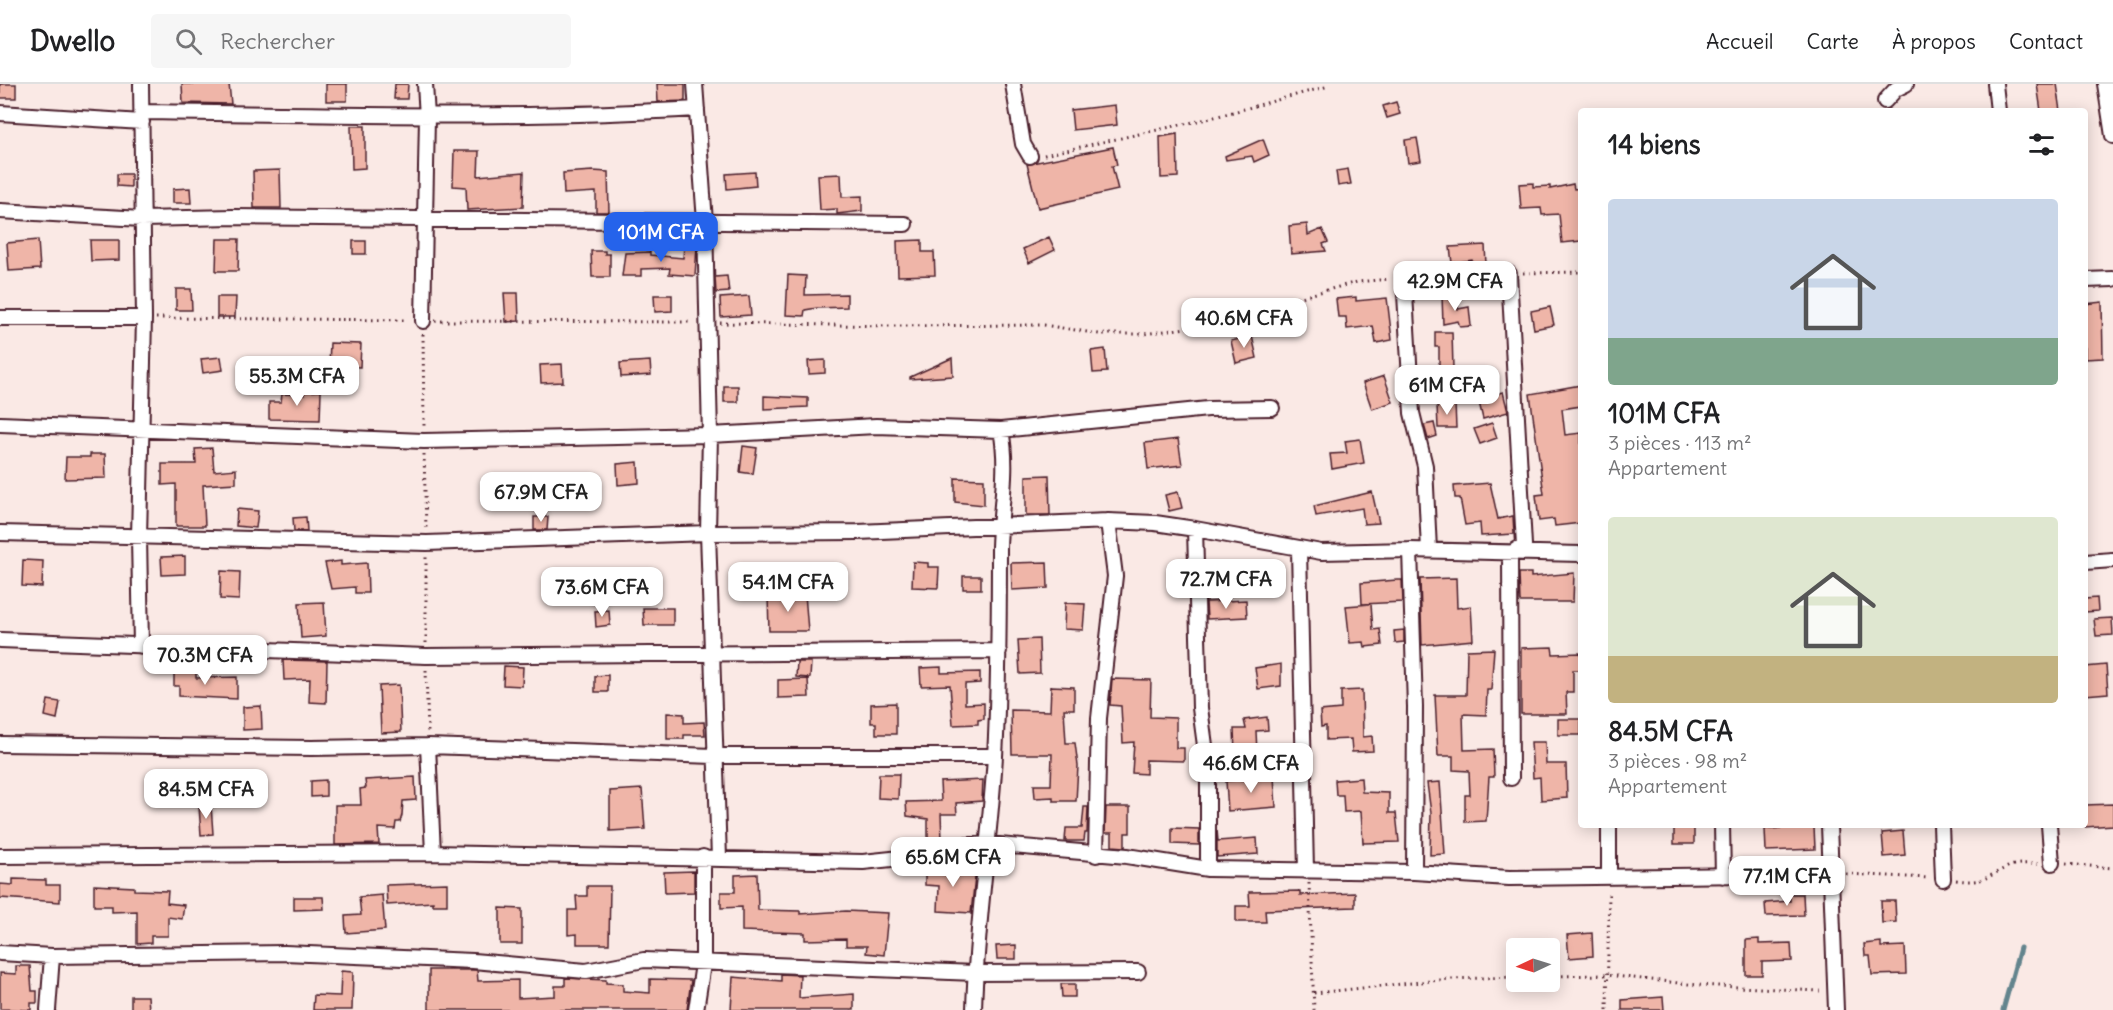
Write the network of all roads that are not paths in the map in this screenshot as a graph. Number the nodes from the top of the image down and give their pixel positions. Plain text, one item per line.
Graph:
1 (141, 84) edge
2 (425, 84) edge
3 (695, 84) edge
4 (1013, 84) edge
5 (1906, 84) edge
6 (1995, 84) edge
7 (2105, 84) edge
8 (1885, 100) dead end
9 (1998, 108) edge
10 (697, 110) junction
11 (0, 113) edge
12 (142, 117) junction
13 (428, 117) junction
14 (2113, 136) edge
15 (1030, 156) road end
16 (0, 211) edge
17 (142, 219) junction
18 (426, 219) junction
19 (705, 222) junction
20 (905, 224) dead end
21 (1509, 274) road end
22 (1404, 277) road end
23 (2113, 279) edge
24 (2088, 280) edge
25 (0, 318) edge
26 (144, 318) junction
27 (423, 321) road end
28 (1272, 408) dead end
29 (0, 424) edge
30 (1001, 430) junction
31 (143, 431) junction
32 (710, 435) junction
33 (1108, 521) junction
34 (999, 525) junction
35 (1195, 529) junction
36 (0, 532) edge
37 (708, 533) junction
38 (139, 537) junction
39 (1299, 549) junction
40 (1410, 549) junction
41 (1429, 550) junction
42 (1510, 554) junction
43 (1578, 554) edge
44 (2113, 560) edge
45 (2088, 562) edge
46 (0, 640) edge
47 (141, 646) junction
48 (999, 651) junction
49 (713, 652) junction
50 (0, 744) edge
51 (428, 747) junction
52 (714, 756) junction
53 (995, 756) junction
54 (1511, 778) dead end
55 (1609, 828) edge
56 (1722, 828) edge
57 (1828, 828) edge
58 (1941, 828) edge
59 (2049, 828) edge
60 (988, 844) junction
61 (433, 853) junction
62 (1096, 855) junction
63 (0, 856) edge
64 (703, 857) junction
65 (719, 858) junction
66 (2052, 863) road end
67 (1208, 869) junction
68 (1306, 871) junction
69 (1414, 872) junction
70 (1829, 874) junction
71 (1723, 876) junction
72 (1609, 877) junction
73 (1942, 879) dead end
74 (0, 953) edge
75 (52, 956) junction
76 (703, 964) junction
77 (1138, 972) dead end
78 (975, 973) junction
79 (48, 1010) edge
80 (696, 1010) edge
81 (974, 1010) edge
82 (1836, 1010) edge

1 - 12 street
2 - 13 street
3 - 10 street
4 - 15 street
5 - 8 street
6 - 9 street
7 - 14 street
10 - 13 street
10 - 19 street
11 - 12 street
12 - 13 street
12 - 17 street
13 - 18 street
16 - 17 street
17 - 18 street
17 - 26 street
18 - 19 street
18 - 27 street
19 - 20 street
19 - 32 street
21 - 42 street
22 - 41 street
23 - 24 street
25 - 26 street
26 - 31 street
28 - 30 street
29 - 31 street
30 - 32 street
30 - 34 street
31 - 32 street
31 - 38 street
32 - 37 street
33 - 34 street
33 - 35 street
33 - 62 street
34 - 37 street
34 - 48 street
35 - 39 street
35 - 67 street
36 - 38 street
37 - 38 street
37 - 49 street
38 - 47 street
39 - 40 street
39 - 68 street
40 - 41 street
40 - 69 street
41 - 42 street
42 - 43 street
42 - 54 street
44 - 45 street
46 - 47 street
47 - 49 street
48 - 49 street
48 - 53 street
49 - 52 street
50 - 51 street
51 - 52 street
51 - 61 street
52 - 53 street
52 - 65 street
53 - 60 street
55 - 72 street
56 - 71 street
57 - 70 street
58 - 73 street
59 - 66 street
60 - 62 street
60 - 65 street
60 - 78 street
61 - 63 street
61 - 64 street
62 - 67 street
64 - 65 street
64 - 76 street
67 - 68 street
68 - 69 street
69 - 72 street
70 - 71 street
70 - 82 street
71 - 72 street
74 - 75 street
75 - 76 street
75 - 79 street
76 - 78 street
76 - 80 street
77 - 78 street
78 - 81 street

